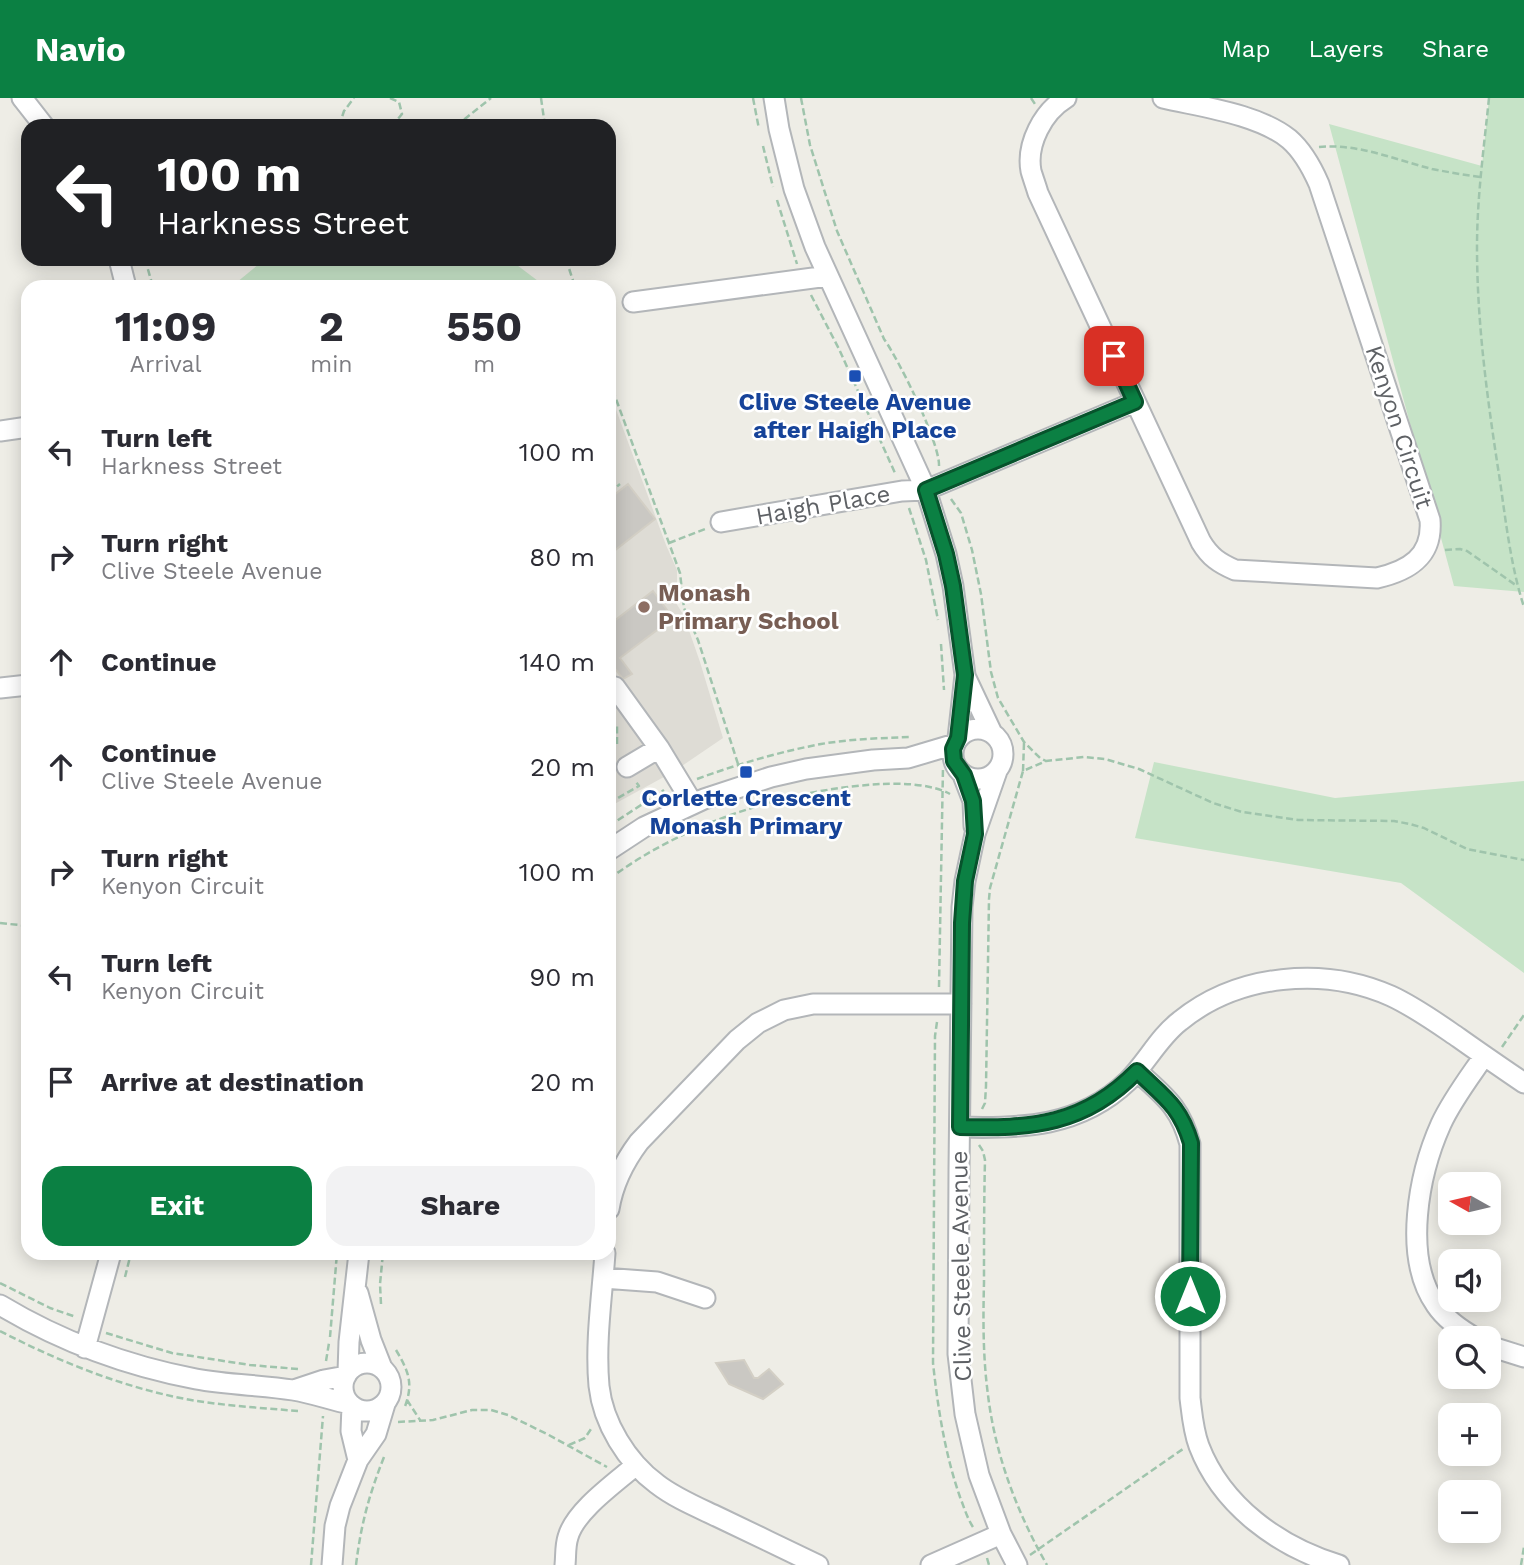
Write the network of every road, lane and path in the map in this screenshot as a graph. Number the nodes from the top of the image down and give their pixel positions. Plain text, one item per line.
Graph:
1 (22, 98) edge
2 (356, 98) edge
3 (390, 98) edge
4 (491, 98) edge
5 (541, 98) edge
6 (774, 98) edge
7 (801, 98) edge
8 (1163, 98) edge
9 (1489, 98) edge
10 (1063, 99) edge
11 (38, 119) edge
12 (342, 119) edge
13 (398, 119) edge
14 (465, 119) edge
15 (544, 119) edge
16 (1311, 149) dead end
17 (1480, 177) junction
18 (828, 276) junction
19 (809, 290) dead end
20 (633, 302) dead end
21 (616, 399) edge
22 (1135, 402) junction
23 (21, 428) edge
24 (0, 431) edge
25 (939, 470) dead end
26 (895, 473) dead end
27 (620, 484) dead end
28 (616, 487) edge
29 (926, 490) junction
30 (953, 492) dead end
31 (908, 504) dead end
32 (721, 522) joint
33 (669, 543) junction
34 (1443, 550) dead end
35 (1517, 586) junction
36 (1524, 607) edge
37 (939, 630) dead end
38 (941, 644) dead end
39 (965, 675) junction
40 (21, 686) edge
41 (0, 688) edge
42 (616, 688) edge
43 (944, 696) dead end
44 (628, 705) junction
45 (616, 727) edge
46 (616, 727) edge
47 (991, 731) junction
48 (956, 741) junction
49 (1024, 742) junction
50 (616, 746) edge
51 (659, 748) junction
52 (908, 758) junction
53 (1046, 761) junction
54 (738, 764) dead end
55 (626, 767) joint
56 (997, 771) junction
57 (1023, 771) junction
58 (962, 773) junction
59 (616, 799) edge
60 (693, 804) junction
61 (975, 834) junction
62 (616, 845) edge
63 (1524, 860) edge
64 (616, 874) edge
65 (0, 923) edge
66 (21, 925) edge
67 (939, 991) dead end
68 (961, 1004) junction
69 (1524, 1015) edge
70 (1488, 1059) junction
71 (1137, 1071) junction
72 (1524, 1083) edge
73 (978, 1115) dead end
74 (960, 1127) junction
75 (983, 1140) dead end
76 (616, 1182) edge
77 (109, 1260) edge
78 (337, 1260) edge
79 (358, 1260) edge
80 (604, 1260) edge
81 (603, 1278) junction
82 (0, 1283) edge
83 (355, 1285) junction
84 (705, 1298) dead end
85 (0, 1306) edge
86 (91, 1325) junction
87 (1456, 1326) edge
88 (85, 1348) junction
89 (1501, 1350) edge
90 (1524, 1357) edge
91 (325, 1364) dead end
92 (382, 1368) junction
93 (309, 1370) dead end
94 (347, 1374) junction
95 (294, 1390) junction
96 (407, 1400) dead end
97 (385, 1404) junction
98 (351, 1405) junction
99 (323, 1413) dead end
100 (420, 1420) junction
101 (398, 1422) dead end
102 (595, 1423) dead end
103 (1197, 1440) junction
104 (568, 1446) junction
105 (358, 1460) junction
106 (629, 1471) junction
107 (1001, 1534) junction
108 (1524, 1547) edge
109 (1038, 1549) junction
110 (311, 1565) edge
111 (332, 1565) edge
112 (565, 1565) edge
113 (818, 1565) edge
114 (932, 1565) edge
115 (1017, 1565) edge
116 (1047, 1565) edge
117 (1339, 1565) edge
118 (1521, 1565) edge

1 - 11 street
2 - 12 path
3 - 13 path
4 - 14 path
5 - 15 path
6 - 18 street
7 - 25 path
8 - 22 street, Kenyon Circuit
9 - 17 path
10 - 22 street, Kenyon Circuit
16 - 17 path
17 - 35 path
18 - 20 street
18 - 29 street
19 - 26 path
21 - 33 path
22 - 29 street
23 - 24 street
27 - 28 path
29 - 32 street, Haigh Place
29 - 39 street
30 - 49 path
31 - 37 path
32 - 33 path
33 - 54 path
34 - 35 path
35 - 36 path
38 - 43 path
39 - 47 street
39 - 48 street
40 - 41 street
42 - 44 street
44 - 46 path
44 - 51 street
45 - 50 path
47 - 48 street
47 - 56 street
48 - 52 street
48 - 58 street
49 - 53 path
49 - 57 path
51 - 55 street
51 - 60 street
52 - 58 street
52 - 60 street
53 - 57 path
53 - 63 path
55 - 59 path
56 - 58 street
56 - 61 street, Clive Steele Avenue
57 - 73 path
58 - 61 street, Clive Steele Avenue
60 - 62 street
61 - 68 street, Clive Steele Avenue
64 - 67 path
65 - 66 path
68 - 74 street, Clive Steele Avenue
68 - 76 street
69 - 70 path
70 - 71 street
70 - 72 street
70 - 87 street
71 - 74 street
71 - 103 street
74 - 107 street, Clive Steele Avenue
75 - 109 path
77 - 86 street
78 - 91 path
79 - 83 street
80 - 81 street
81 - 84 street
81 - 106 street
82 - 86 path
83 - 92 street
83 - 94 street
85 - 88 street
86 - 88 street
86 - 93 path
88 - 95 street
89 - 90 street
92 - 94 street
92 - 97 street
94 - 95 street
94 - 98 street
95 - 98 street
96 - 100 path
97 - 98 street
97 - 105 street
98 - 105 street
99 - 110 path
100 - 101 path
100 - 104 path
102 - 104 path
103 - 109 path
103 - 117 street
104 - 106 path
105 - 111 street
106 - 112 street
106 - 113 street
107 - 114 street
107 - 115 street, Clive Steele Avenue
108 - 118 path
109 - 116 path

